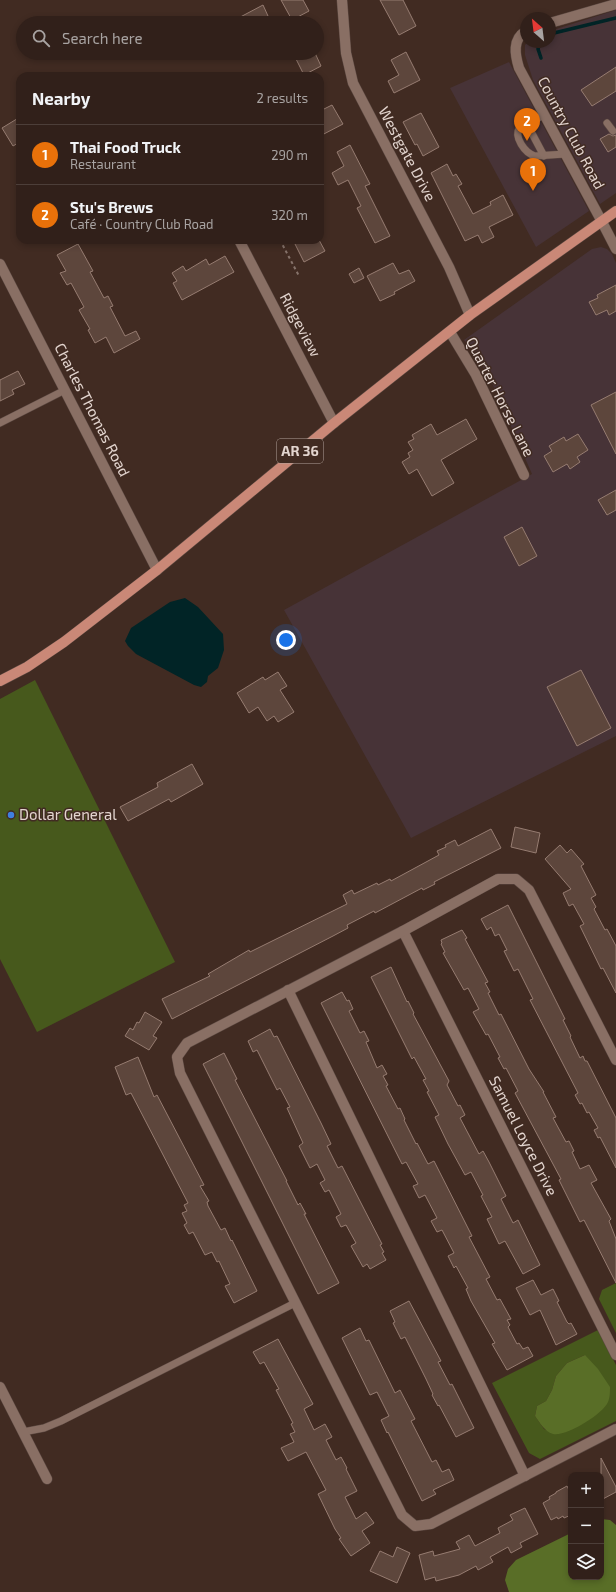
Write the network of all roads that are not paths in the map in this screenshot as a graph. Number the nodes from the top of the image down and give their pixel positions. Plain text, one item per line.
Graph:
1 (342, 0) edge
2 (616, 4) edge
3 (556, 21) edge
4 (520, 38) edge
5 (544, 115) junction
6 (608, 123) dead end
7 (527, 124) junction
8 (613, 131) dead end
9 (565, 154) junction
10 (544, 156) junction
11 (616, 211) edge
12 (601, 220) junction
13 (241, 244) edge
14 (616, 249) edge
15 (0, 264) edge
16 (470, 315) junction
17 (450, 332) junction
18 (64, 390) junction
19 (0, 423) edge
20 (334, 423) junction
21 (524, 475) dead end
22 (157, 570) junction
23 (0, 681) edge
24 (403, 931) junction
25 (288, 990) junction
26 (616, 1060) edge
27 (294, 1304) junction
28 (616, 1354) edge
29 (0, 1387) edge
30 (616, 1429) edge
31 (23, 1432) junction
32 (525, 1476) junction
33 (47, 1479) dead end

1 - 16 street, Westgate Drive
2 - 3 street
4 - 5 street, Country Club Road
5 - 7 lane
5 - 9 street, Country Club Road
6 - 8 lane
7 - 10 lane
7 - 10 lane
9 - 10 lane
9 - 12 street, Country Club Road
11 - 12 main road, AR 36
12 - 14 street, Country Club Road
12 - 16 main road, AR 36
13 - 20 street, Ridgeview
15 - 18 street, Charles Thomas Road
16 - 17 main road, AR 36
17 - 20 main road, AR 36
17 - 21 street, Quarter Horse Lane
18 - 19 lane
18 - 22 street, Charles Thomas Road
20 - 22 main road, AR 36
22 - 23 main road, AR 36
24 - 25 street
24 - 26 street
24 - 28 street, Samuel Loyce Drive
25 - 27 street
25 - 32 street
27 - 31 lane
27 - 32 street
29 - 31 street
30 - 32 street
31 - 33 street

